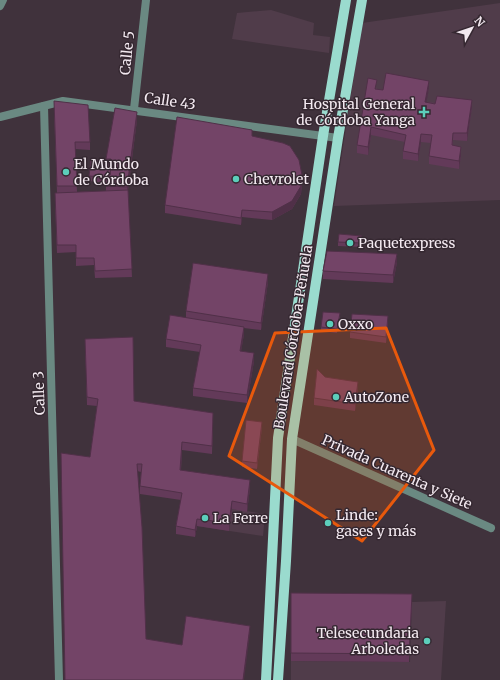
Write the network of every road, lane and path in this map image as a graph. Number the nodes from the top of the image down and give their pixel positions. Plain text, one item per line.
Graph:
1 (3, 0) edge
2 (146, 0) edge
3 (346, 0) edge
4 (362, 0) edge
5 (0, 6) edge
6 (44, 106) junction
7 (134, 109) junction
8 (0, 117) edge
9 (323, 136) junction
10 (338, 138) junction
11 (278, 438) junction
12 (292, 439) junction
13 (490, 528) dead end
14 (59, 680) edge
15 (266, 680) edge
16 (278, 680) edge

1 - 5 street
2 - 7 street, Calle 5
3 - 9 main road, Boulevard Córdoba-Peñuela
4 - 10 main road, Boulevard Córdoba-Peñuela
6 - 7 street, Calle 43
6 - 8 street, Calle 43
6 - 14 street, Calle 3
7 - 9 street, Calle 43
9 - 10 street, Calle 43
9 - 11 main road, Boulevard Córdoba-Peñuela
10 - 12 main road, Boulevard Córdoba-Peñuela
11 - 12 main road
11 - 15 main road, Boulevard Córdoba-Peñuela
12 - 13 street, Privada Cuarenta y Siete
12 - 16 main road, Boulevard Córdoba-Peñuela

